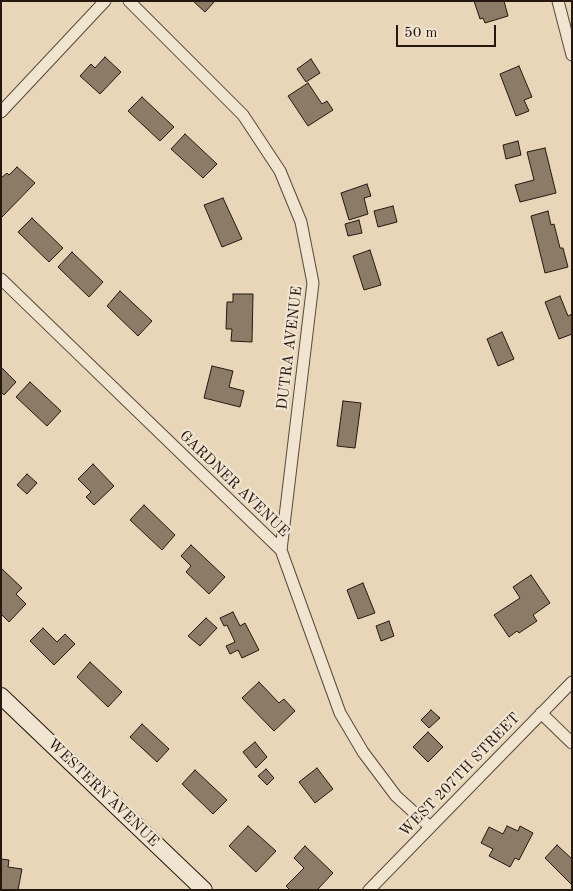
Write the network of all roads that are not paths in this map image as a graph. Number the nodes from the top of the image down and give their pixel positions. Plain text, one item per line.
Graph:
1 (105, 1) edge
2 (130, 1) edge
3 (558, 1) edge
4 (572, 55) edge
5 (1, 112) edge
6 (1, 278) edge
7 (281, 550) junction
8 (572, 682) edge
9 (1, 696) edge
10 (540, 713) junction
11 (572, 743) edge
12 (430, 827) junction
13 (204, 890) edge
14 (369, 890) edge

1 - 5 street
2 - 7 street, DUTRA AVENUE
3 - 4 street
6 - 7 street, GARDNER AVENUE
7 - 12 street, GARDNER AVENUE
8 - 10 street, WEST 207TH STREET
9 - 13 main road, WESTERN AVENUE
10 - 11 street
10 - 12 street, WEST 207TH STREET
12 - 14 street, WEST 207TH STREET

